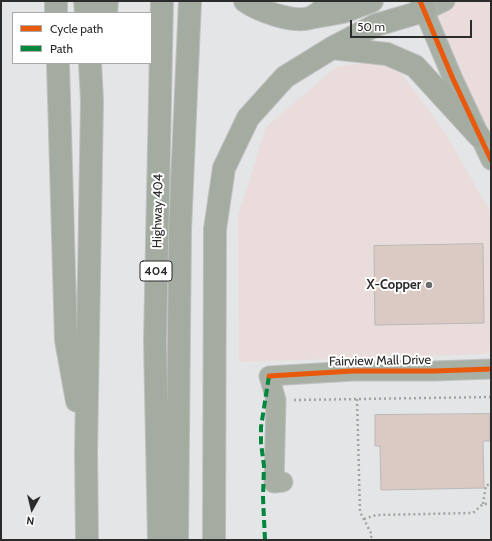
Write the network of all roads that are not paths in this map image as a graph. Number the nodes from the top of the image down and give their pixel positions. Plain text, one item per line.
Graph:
1 (56, 1) edge
2 (86, 1) edge
3 (107, 1) edge
4 (162, 1) edge
5 (190, 1) edge
6 (245, 1) edge
7 (333, 1) edge
8 (372, 1) edge
9 (445, 1) edge
10 (422, 6) edge
11 (56, 12) edge
12 (86, 12) edge
13 (106, 12) edge
14 (311, 18) junction
15 (332, 48) junction
16 (58, 64) edge
17 (90, 64) edge
18 (98, 64) edge
19 (92, 101) junction
20 (479, 136) junction
21 (491, 160) edge
22 (491, 369) edge
23 (86, 452) junction
24 (283, 482) dead end
25 (87, 540) edge
26 (159, 540) edge
27 (177, 540) edge
28 (214, 540) edge

1 - 11 highway
2 - 12 highway
3 - 13 highway
4 - 26 highway, Highway 404 / 404
5 - 27 highway
6 - 14 highway
7 - 14 highway
8 - 14 highway
9 - 10 street
10 - 15 highway
10 - 20 street
15 - 20 highway
15 - 28 highway
16 - 23 highway
17 - 19 highway
18 - 19 highway
19 - 23 highway
20 - 21 street
22 - 24 street, Fairview Mall Drive
23 - 25 highway

